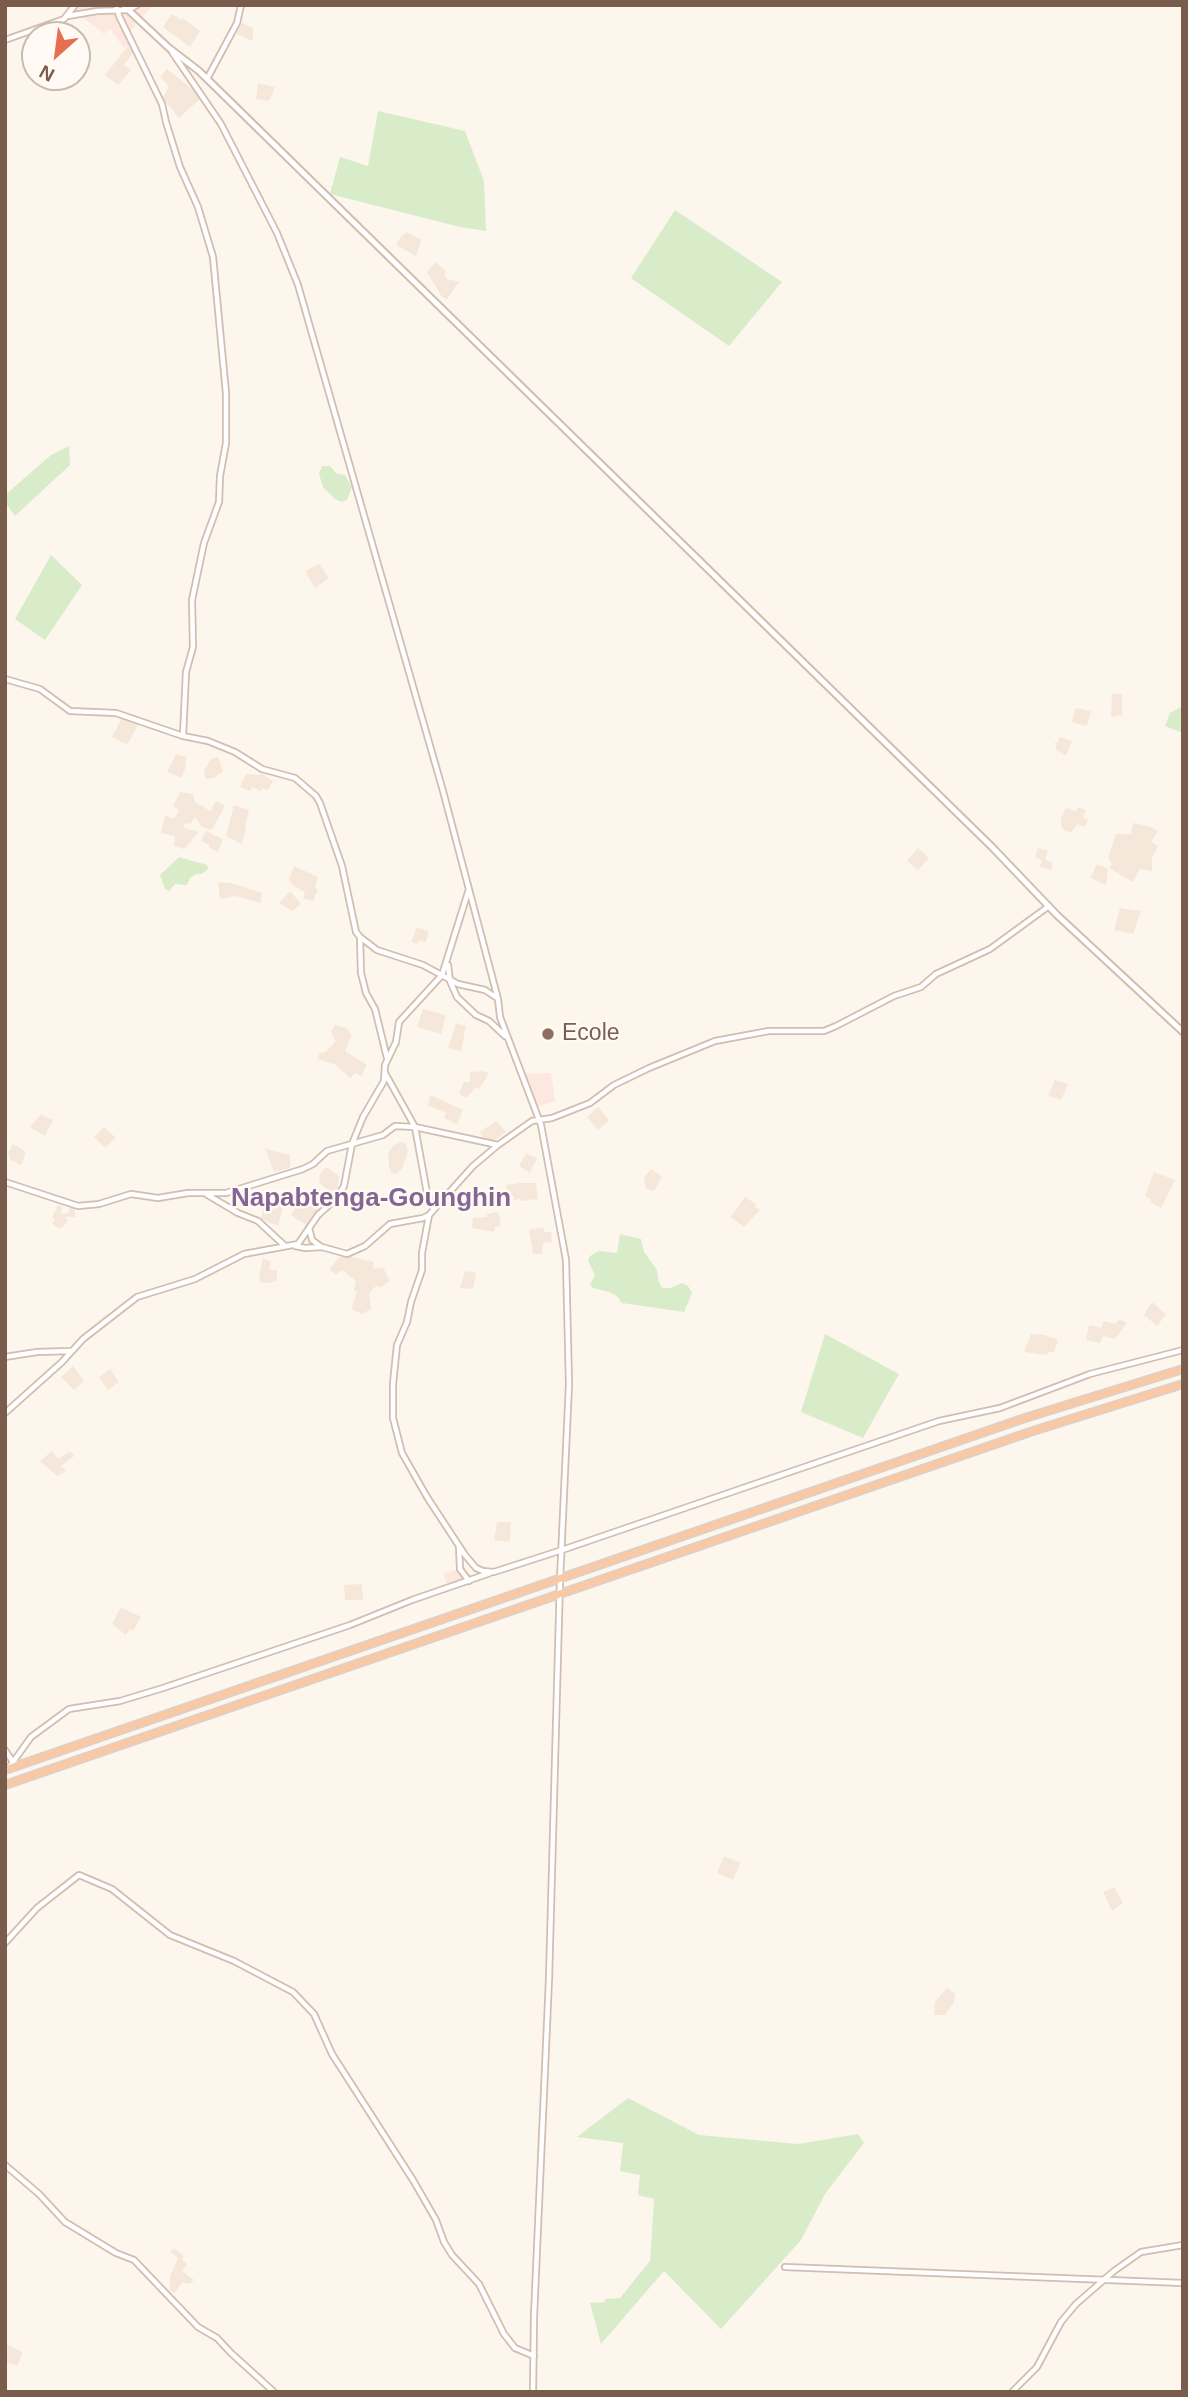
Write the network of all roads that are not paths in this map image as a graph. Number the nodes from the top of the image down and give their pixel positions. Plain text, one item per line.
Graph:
1 (75, 5) edge
2 (136, 5) edge
3 (241, 5) edge
4 (121, 7) edge
5 (67, 16) junction
6 (5, 40) edge
7 (169, 48) junction
8 (207, 79) junction
9 (5, 678) edge
10 (183, 736) junction
11 (469, 888) junction
12 (1049, 906) junction
13 (360, 937) junction
14 (448, 961) junction
15 (442, 977) junction
16 (450, 981) junction
17 (498, 999) junction
18 (1183, 1032) edge
19 (506, 1038) junction
20 (387, 1059) junction
21 (385, 1073) junction
22 (539, 1120) junction
23 (415, 1127) junction
24 (352, 1144) junction
25 (498, 1146) junction
26 (5, 1182) edge
27 (205, 1193) junction
28 (433, 1209) junction
29 (429, 1215) junction
30 (309, 1228) junction
31 (286, 1246) junction
32 (295, 1246) junction
33 (322, 1247) junction
34 (1183, 1350) edge
35 (72, 1351) junction
36 (5, 1357) edge
37 (1183, 1369) edge
38 (1183, 1384) edge
39 (5, 1413) edge
40 (459, 1546) junction
41 (562, 1550) junction
42 (494, 1572) junction
43 (560, 1580) junction
44 (468, 1581) junction
45 (560, 1595) junction
46 (5, 1750) edge
47 (13, 1762) junction
48 (6, 1770) edge
49 (5, 1785) edge
50 (5, 1943) edge
51 (5, 2165) edge
52 (1183, 2245) edge
53 (786, 2267) dead end
54 (1104, 2280) junction
55 (1183, 2283) edge
56 (534, 2356) junction
57 (274, 2392) edge
58 (533, 2392) edge
59 (1012, 2392) edge

1 - 5 street
2 - 4 street
3 - 8 street
4 - 5 street
4 - 7 street
4 - 10 street
5 - 6 street
7 - 8 street
7 - 11 street
8 - 12 street
9 - 10 street
10 - 13 street
11 - 14 street
11 - 17 street
12 - 18 street
12 - 22 street
13 - 15 street
13 - 20 street
14 - 15 street
14 - 16 street
15 - 16 street
15 - 20 street
16 - 17 street
16 - 19 street
17 - 19 street
19 - 22 street
20 - 21 street
21 - 23 street
21 - 24 street
22 - 25 street
22 - 41 street
23 - 24 street
23 - 25 street
23 - 28 street
24 - 27 street
24 - 30 street
25 - 28 street
26 - 27 street
27 - 31 street
28 - 29 street
29 - 33 street
29 - 40 street
30 - 32 street
30 - 33 street
31 - 32 street
31 - 35 street
32 - 33 street
34 - 41 street
35 - 36 street
35 - 39 street
37 - 43 highway
38 - 45 highway
40 - 42 street
40 - 44 street
41 - 42 street
41 - 43 street
42 - 44 street
43 - 45 street
43 - 48 highway
44 - 47 street
45 - 49 highway
45 - 56 street
46 - 47 street
47 - 48 street
50 - 56 street
51 - 57 street
52 - 54 street
53 - 54 street
54 - 55 street
54 - 59 street
56 - 58 street

